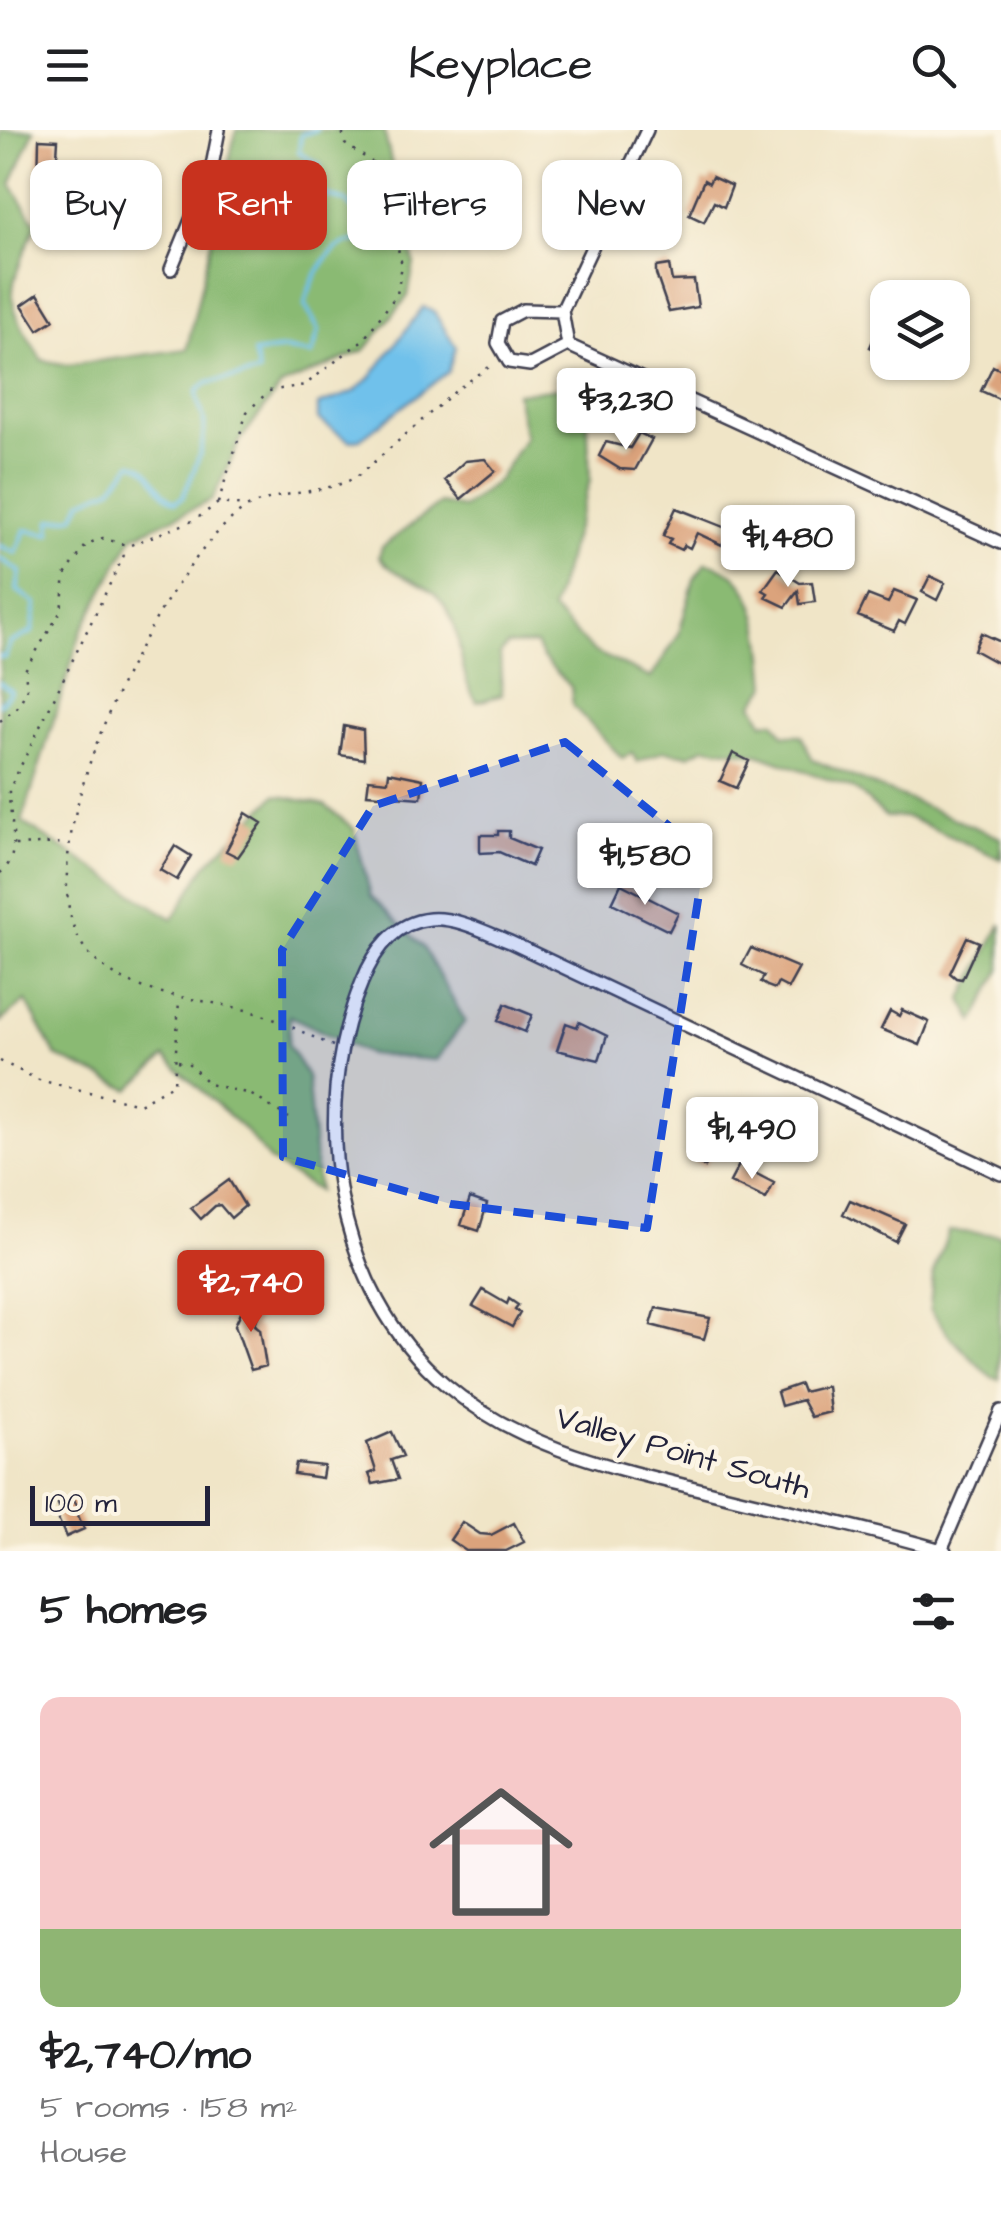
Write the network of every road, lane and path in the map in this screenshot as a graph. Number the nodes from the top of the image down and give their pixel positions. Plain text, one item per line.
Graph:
1 (219, 130) edge
2 (342, 130) edge
3 (647, 130) edge
4 (171, 269) dead end
5 (562, 311) junction
6 (568, 345) junction
7 (504, 357) junction
8 (218, 503) junction
9 (247, 507) junction
10 (1001, 543) edge
11 (128, 546) junction
12 (0, 720) edge
13 (0, 788) edge
14 (9, 790) junction
15 (67, 843) junction
16 (15, 845) junction
17 (0, 873) edge
18 (179, 998) junction
19 (339, 1048) junction
20 (0, 1060) edge
21 (178, 1060) junction
22 (289, 1118) dead end
23 (1001, 1174) edge
24 (1001, 1410) edge
25 (943, 1550) edge

1 - 4 street
2 - 8 path
3 - 5 street
5 - 6 street
5 - 7 street
6 - 7 street
6 - 10 street
7 - 9 path
8 - 9 path
8 - 11 path
9 - 15 path
11 - 12 path
11 - 14 path
13 - 14 path
14 - 16 path
15 - 16 path
15 - 18 path
16 - 17 path
18 - 19 path
18 - 21 path
19 - 23 street, Valley Point South
19 - 25 street, Valley Point South
20 - 21 path
21 - 22 path
24 - 25 street, Valley Point South

